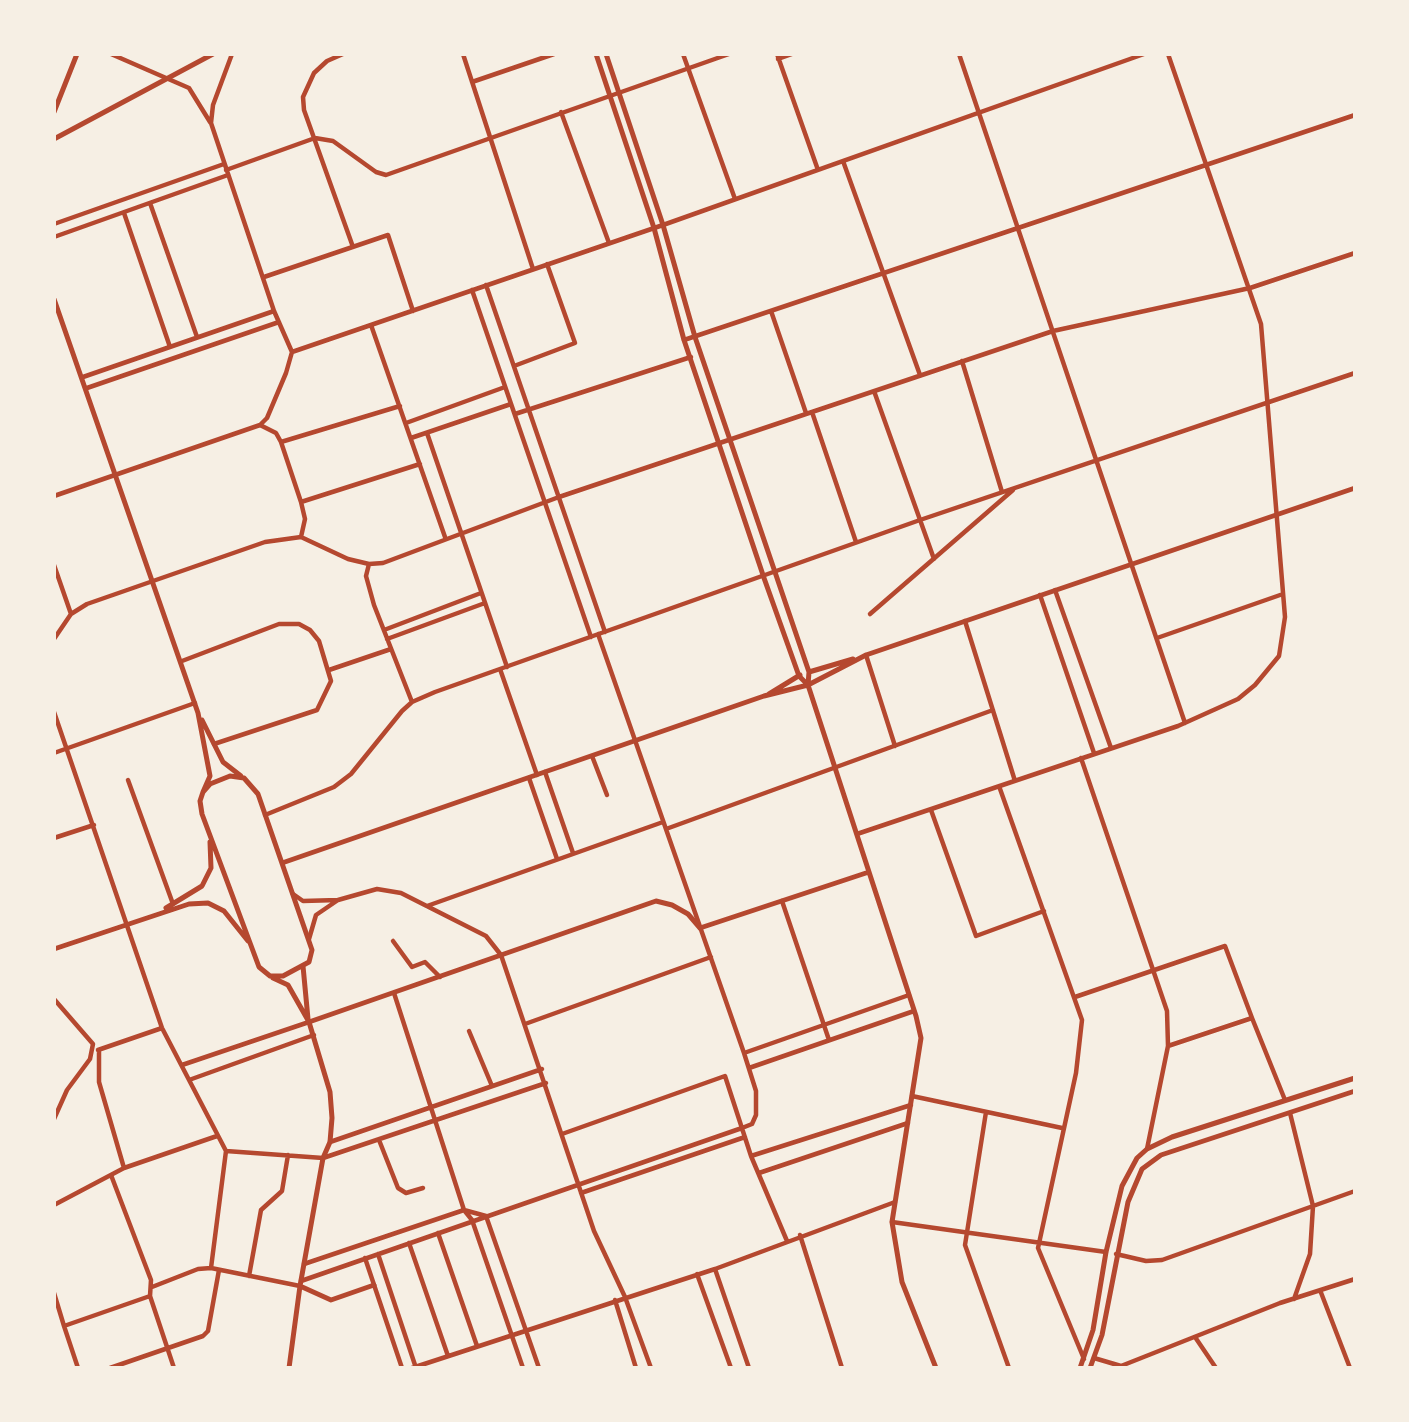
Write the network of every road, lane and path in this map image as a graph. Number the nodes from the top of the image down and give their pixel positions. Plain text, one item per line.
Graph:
1 (77, 54) edge
2 (111, 54) edge
3 (213, 54) edge
4 (232, 54) edge
5 (343, 54) edge
6 (463, 54) edge
7 (554, 54) edge
8 (596, 54) edge
9 (606, 54) edge
10 (683, 54) edge
11 (729, 54) edge
12 (792, 54) edge
13 (958, 54) edge
14 (1144, 54) edge
15 (1168, 54) edge
16 (777, 57) edge
17 (688, 69) junction
18 (170, 78) junction
19 (472, 82) junction
20 (618, 91) junction
21 (57, 94) edge
22 (610, 94) junction
23 (54, 112) edge
24 (561, 112) junction
25 (979, 113) junction
26 (1355, 115) edge
27 (211, 122) junction
28 (490, 137) junction
29 (315, 138) junction
30 (54, 139) edge
31 (843, 161) junction
32 (224, 164) junction
33 (1206, 165) junction
34 (818, 170) junction
35 (227, 173) junction
36 (735, 199) junction
37 (150, 203) junction
38 (124, 213) junction
39 (54, 224) edge
40 (663, 225) junction
41 (654, 228) junction
42 (1018, 228) junction
43 (54, 237) edge
44 (609, 243) junction
45 (353, 247) junction
46 (1355, 253) edge
47 (547, 264) junction
48 (533, 269) junction
49 (883, 273) junction
50 (264, 277) junction
51 (486, 285) junction
52 (1250, 288) junction
53 (472, 290) junction
54 (54, 299) edge
55 (274, 311) junction
56 (412, 311) junction
57 (771, 311) junction
58 (279, 322) junction
59 (371, 325) junction
60 (1053, 331) junction
61 (197, 337) junction
62 (695, 337) junction
63 (684, 340) junction
64 (170, 347) junction
65 (292, 352) junction
66 (691, 357) junction
67 (962, 361) junction
68 (514, 366) junction
69 (1355, 373) edge
70 (920, 375) junction
71 (83, 377) junction
72 (505, 387) junction
73 (87, 388) junction
74 (874, 391) junction
75 (1267, 402) junction
76 (511, 404) junction
77 (400, 406) junction
78 (529, 410) junction
79 (809, 413) junction
80 (515, 414) junction
81 (406, 423) junction
82 (260, 425) junction
83 (427, 433) junction
84 (411, 438) junction
85 (729, 440) junction
86 (281, 442) junction
87 (719, 443) junction
88 (1098, 460) junction
89 (420, 464) junction
90 (116, 475) junction
91 (1016, 487) junction
92 (1355, 488) edge
93 (1002, 492) junction
94 (54, 496) edge
95 (559, 497) junction
96 (301, 502) junction
97 (545, 502) junction
98 (1275, 516) junction
99 (920, 520) junction
100 (461, 532) junction
101 (301, 537) junction
102 (446, 537) junction
103 (856, 542) junction
104 (934, 559) junction
105 (369, 564) junction
106 (1132, 564) junction
107 (54, 565) edge
108 (774, 573) junction
109 (764, 578) junction
110 (153, 582) junction
111 (1055, 590) junction
112 (481, 593) junction
113 (1283, 594) junction
114 (1040, 595) junction
115 (485, 603) junction
116 (71, 614) junction
117 (870, 614) dead end
118 (965, 621) junction
119 (384, 630) junction
120 (605, 632) junction
121 (598, 634) junction
122 (591, 637) junction
123 (1157, 638) junction
124 (54, 639) edge
125 (387, 639) junction
126 (391, 649) junction
127 (866, 654) junction
128 (182, 661) junction
129 (507, 667) junction
130 (499, 669) junction
131 (329, 670) junction
132 (809, 672) junction
133 (799, 676) junction
134 (808, 685) junction
135 (764, 696) junction
136 (412, 702) junction
137 (195, 703) junction
138 (993, 710) junction
139 (54, 712) edge
140 (198, 713) junction
141 (1185, 723) junction
142 (635, 741) junction
143 (214, 744) junction
144 (895, 746) junction
145 (1111, 748) junction
146 (67, 749) junction
147 (54, 753) edge
148 (1094, 754) junction
149 (592, 756) junction
150 (1081, 758) junction
151 (835, 768) junction
152 (545, 772) junction
153 (537, 775) junction
154 (244, 778) junction
155 (528, 778) junction
156 (128, 780) dead end
157 (1015, 781) junction
158 (999, 786) junction
159 (203, 792) junction
160 (607, 795) dead end
161 (931, 810) junction
162 (265, 815) junction
163 (663, 822) junction
164 (94, 824) junction
165 (206, 824) junction
166 (666, 829) junction
167 (857, 834) junction
168 (54, 838) edge
169 (573, 853) junction
170 (557, 859) junction
171 (282, 863) junction
172 (869, 872) junction
173 (293, 894) junction
174 (338, 900) junction
175 (782, 901) junction
176 (173, 904) junction
177 (427, 906) junction
178 (161, 911) junction
179 (1044, 911) junction
180 (127, 923) junction
181 (700, 928) junction
182 (309, 940) junction
183 (393, 941) dead end
184 (251, 945) junction
185 (54, 950) edge
186 (501, 955) junction
187 (711, 957) junction
188 (303, 966) junction
189 (1154, 971) junction
190 (270, 976) junction
191 (440, 976) junction
192 (394, 993) junction
193 (909, 995) junction
194 (1075, 997) junction
195 (54, 999) edge
196 (914, 1011) junction
197 (1252, 1018) junction
198 (309, 1022) junction
199 (525, 1024) junction
200 (824, 1025) junction
201 (162, 1028) junction
202 (469, 1031) dead end
203 (314, 1035) junction
204 (829, 1040) junction
205 (93, 1044) junction
206 (1168, 1046) junction
207 (99, 1051) junction
208 (744, 1052) junction
209 (182, 1065) junction
210 (749, 1068) junction
211 (542, 1069) junction
212 (1355, 1078) edge
213 (189, 1080) junction
214 (546, 1083) junction
215 (492, 1086) junction
216 (1355, 1091) edge
217 (912, 1096) junction
218 (1285, 1100) junction
219 (911, 1105) junction
220 (429, 1107) junction
221 (986, 1112) junction
222 (1290, 1112) junction
223 (54, 1119) edge
224 (434, 1121) junction
225 (908, 1123) junction
226 (742, 1128) junction
227 (1062, 1128) junction
228 (562, 1134) junction
229 (218, 1136) junction
230 (745, 1138) junction
231 (379, 1140) junction
232 (330, 1142) junction
233 (1147, 1149) junction
234 (226, 1151) junction
235 (288, 1155) junction
236 (751, 1156) junction
237 (323, 1158) junction
238 (124, 1168) junction
239 (759, 1174) junction
240 (111, 1175) junction
241 (578, 1184) junction
242 (423, 1188) dead end
243 (1355, 1191) edge
244 (581, 1193) junction
245 (895, 1202) junction
246 (54, 1206) edge
247 (1313, 1206) junction
248 (464, 1210) junction
249 (486, 1216) junction
250 (472, 1220) junction
251 (892, 1223) junction
252 (965, 1231) junction
253 (438, 1233) junction
254 (800, 1235) junction
255 (1038, 1240) junction
256 (787, 1241) junction
257 (409, 1243) junction
258 (1106, 1252) junction
259 (378, 1254) junction
260 (1116, 1254) junction
261 (365, 1258) junction
262 (304, 1264) junction
263 (211, 1268) junction
264 (715, 1269) junction
265 (219, 1270) junction
266 (697, 1274) junction
267 (249, 1276) junction
268 (1355, 1279) edge
269 (301, 1283) junction
270 (374, 1285) junction
271 (152, 1287) junction
272 (1320, 1290) junction
273 (54, 1293) edge
274 (150, 1296) junction
275 (625, 1297) junction
276 (1294, 1298) junction
277 (614, 1300) junction
278 (64, 1326) junction
279 (526, 1329) junction
280 (512, 1334) junction
281 (1195, 1338) junction
282 (477, 1346) junction
283 (167, 1348) junction
284 (448, 1356) junction
285 (1084, 1359) junction
286 (1093, 1364) edge
287 (415, 1367) edge
288 (78, 1368) edge
289 (110, 1368) edge
290 (174, 1368) edge
291 (289, 1368) edge
292 (402, 1368) edge
293 (523, 1368) edge
294 (538, 1368) edge
295 (636, 1368) edge
296 (651, 1368) edge
297 (731, 1368) edge
298 (749, 1368) edge
299 (842, 1368) edge
300 (936, 1368) edge
301 (1009, 1368) edge
302 (1080, 1368) edge
303 (1216, 1368) edge
304 (1350, 1368) edge

1 - 21 street
2 - 18 street
3 - 18 street
4 - 27 street
5 - 29 street
6 - 19 street
7 - 19 street
8 - 22 street
9 - 20 street
10 - 17 street
11 - 17 street
12 - 16 street
13 - 25 street
14 - 25 street
15 - 33 street
16 - 34 street
17 - 20 street
17 - 36 street
18 - 27 street
18 - 30 street
19 - 28 street
20 - 22 street
20 - 40 street
21 - 23 street
22 - 24 street
22 - 41 street
24 - 28 street
24 - 44 street
25 - 31 street
25 - 42 street
26 - 33 street
27 - 32 street
28 - 29 street
28 - 48 street
29 - 35 street
29 - 45 street
31 - 34 street
31 - 49 street
32 - 35 street
32 - 39 street
33 - 42 street
33 - 52 street
34 - 36 street
35 - 37 street
35 - 50 street
36 - 40 street
37 - 38 street
37 - 61 street
38 - 43 street
38 - 64 street
40 - 41 street
40 - 62 street
41 - 44 street
41 - 63 street
42 - 49 street
42 - 60 street
44 - 47 street
45 - 50 street
45 - 56 street
46 - 52 street
47 - 48 street
47 - 68 street
48 - 51 street
49 - 57 street
49 - 70 street
50 - 55 street
51 - 53 street
51 - 68 street
52 - 60 street
52 - 75 street
53 - 56 street
53 - 72 street
54 - 71 street
55 - 58 street
55 - 61 street
56 - 59 street
57 - 62 street
57 - 79 street
58 - 65 street
58 - 73 street
59 - 65 street
59 - 77 street
60 - 67 street
60 - 88 street
61 - 64 street
62 - 63 street
62 - 85 street
63 - 66 street
64 - 71 street
65 - 82 street
66 - 78 street
66 - 87 street
67 - 70 street
67 - 93 street
68 - 78 street
69 - 75 street
70 - 74 street
71 - 73 street
72 - 76 street
72 - 81 street
73 - 90 street
74 - 79 street
74 - 99 street
75 - 88 street
75 - 98 street
76 - 80 street
76 - 83 street
77 - 81 street
77 - 86 street
78 - 80 street
78 - 95 street
79 - 85 street
79 - 103 street
80 - 97 street
81 - 84 street
82 - 86 street
82 - 90 street
83 - 84 street
83 - 100 street
84 - 89 street
85 - 87 street
85 - 108 street
86 - 96 street
87 - 95 street
87 - 109 street
88 - 91 street
88 - 106 street
89 - 96 street
89 - 102 street
90 - 94 street
90 - 110 street
91 - 93 street
91 - 104 street
92 - 98 street
93 - 99 street
95 - 97 street
95 - 120 street
96 - 101 street
97 - 100 street
97 - 122 street
98 - 106 street
98 - 113 street
99 - 103 street
99 - 104 street
100 - 102 street
100 - 112 street
101 - 105 street
101 - 110 street
102 - 105 street
103 - 108 street
104 - 117 street
105 - 119 street
106 - 111 street
106 - 123 street
107 - 116 street
108 - 109 street
108 - 132 street
109 - 120 street
109 - 133 street
110 - 116 street
110 - 128 street
111 - 114 street
111 - 145 street
112 - 115 street
112 - 119 street
113 - 123 street
113 - 141 street
114 - 118 street
114 - 148 street
115 - 125 street
115 - 129 street
116 - 124 street
118 - 127 street
118 - 138 street
119 - 125 street
120 - 121 street
121 - 122 street
121 - 142 street
122 - 129 street
123 - 141 street
125 - 126 street
126 - 131 street
126 - 136 street
127 - 132 street
127 - 134 street
127 - 144 street
128 - 131 street
128 - 137 street
129 - 130 street
130 - 136 street
130 - 153 street
131 - 143 street
132 - 133 street
132 - 134 street
133 - 134 street
133 - 135 street
134 - 135 street
134 - 151 street
135 - 142 street
136 - 162 street
137 - 140 street
137 - 146 street
138 - 144 street
138 - 157 street
139 - 146 street
140 - 143 street
140 - 159 street
141 - 145 street
142 - 149 street
142 - 163 street
143 - 154 street
144 - 151 street
145 - 148 street
146 - 147 street
146 - 164 street
148 - 150 street
149 - 152 street
149 - 160 street
150 - 157 street
150 - 189 street
151 - 166 street
151 - 167 street
152 - 153 street
152 - 169 street
153 - 155 street
154 - 159 street
154 - 162 street
155 - 170 street
155 - 171 street
156 - 176 street
157 - 158 street
158 - 161 street
158 - 179 street
159 - 165 street
161 - 167 street
161 - 179 street
162 - 171 street
163 - 166 street
163 - 169 street
164 - 168 street
164 - 180 street
165 - 176 street
165 - 184 street
166 - 181 street
167 - 172 street
169 - 170 street
170 - 177 street
171 - 173 street
172 - 175 street
172 - 193 street
173 - 174 street
173 - 182 street
174 - 177 street
174 - 182 street
175 - 181 street
175 - 200 street
176 - 178 street
177 - 186 street
178 - 180 street
178 - 184 street
179 - 194 street
180 - 185 street
180 - 201 street
181 - 186 street
181 - 187 street
182 - 188 street
183 - 191 street
184 - 190 street
186 - 191 street
186 - 199 street
187 - 199 street
187 - 208 street
188 - 190 street
188 - 198 street
189 - 194 street
189 - 197 street
189 - 206 street
190 - 198 street
191 - 192 street
192 - 198 street
192 - 220 street
193 - 196 street
193 - 200 street
194 - 227 street
195 - 205 street
196 - 204 street
196 - 217 street
197 - 206 street
197 - 218 street
198 - 203 street
198 - 209 street
199 - 211 street
200 - 204 street
200 - 208 street
201 - 207 street
201 - 209 street
202 - 215 street
203 - 213 street
203 - 232 street
204 - 210 street
205 - 207 street
205 - 223 street
206 - 233 street
207 - 238 street
208 - 210 street
209 - 213 street
210 - 226 street
211 - 214 street
211 - 215 street
212 - 218 street
213 - 229 street
214 - 224 street
214 - 228 street
215 - 220 street
216 - 222 street
217 - 219 street
217 - 221 street
218 - 233 street
219 - 225 street
219 - 236 street
220 - 224 street
220 - 232 street
221 - 227 street
221 - 252 street
222 - 247 street
222 - 260 street
224 - 231 street
224 - 248 street
225 - 239 street
225 - 245 street
226 - 228 street
226 - 230 street
226 - 241 street
227 - 255 street
228 - 241 street
229 - 234 street
229 - 238 street
230 - 236 street
230 - 244 street
231 - 237 street
231 - 242 street
232 - 237 street
233 - 258 street
234 - 235 street
234 - 263 street
235 - 237 street
235 - 267 street
236 - 239 street
237 - 262 street
238 - 240 street
239 - 256 street
240 - 246 street
240 - 271 street
241 - 244 street
241 - 249 street
243 - 247 street
244 - 275 street
245 - 251 street
245 - 254 street
247 - 260 street
247 - 276 street
248 - 249 street
248 - 250 street
248 - 262 street
249 - 250 street
249 - 279 street
250 - 253 street
250 - 280 street
251 - 252 street
251 - 300 street
252 - 255 street
252 - 301 street
253 - 257 street
253 - 282 street
254 - 256 street
254 - 299 street
255 - 258 street
255 - 285 street
256 - 264 street
257 - 259 street
257 - 284 street
258 - 285 street
259 - 261 street
259 - 287 street
260 - 286 street
261 - 269 street
261 - 270 street
262 - 269 street
263 - 265 street
263 - 271 street
264 - 266 street
264 - 298 street
265 - 267 street
265 - 283 street
266 - 275 street
266 - 297 street
267 - 269 street
268 - 272 street
269 - 270 street
269 - 291 street
270 - 292 street
271 - 274 street
272 - 276 street
272 - 304 street
273 - 278 street
274 - 278 street
274 - 283 street
275 - 277 street
275 - 296 street
276 - 281 street
277 - 279 street
277 - 295 street
278 - 288 street
279 - 280 street
279 - 294 street
280 - 282 street
280 - 293 street
281 - 286 street
281 - 303 street
282 - 284 street
283 - 289 street
283 - 290 street
284 - 287 street
285 - 302 street

